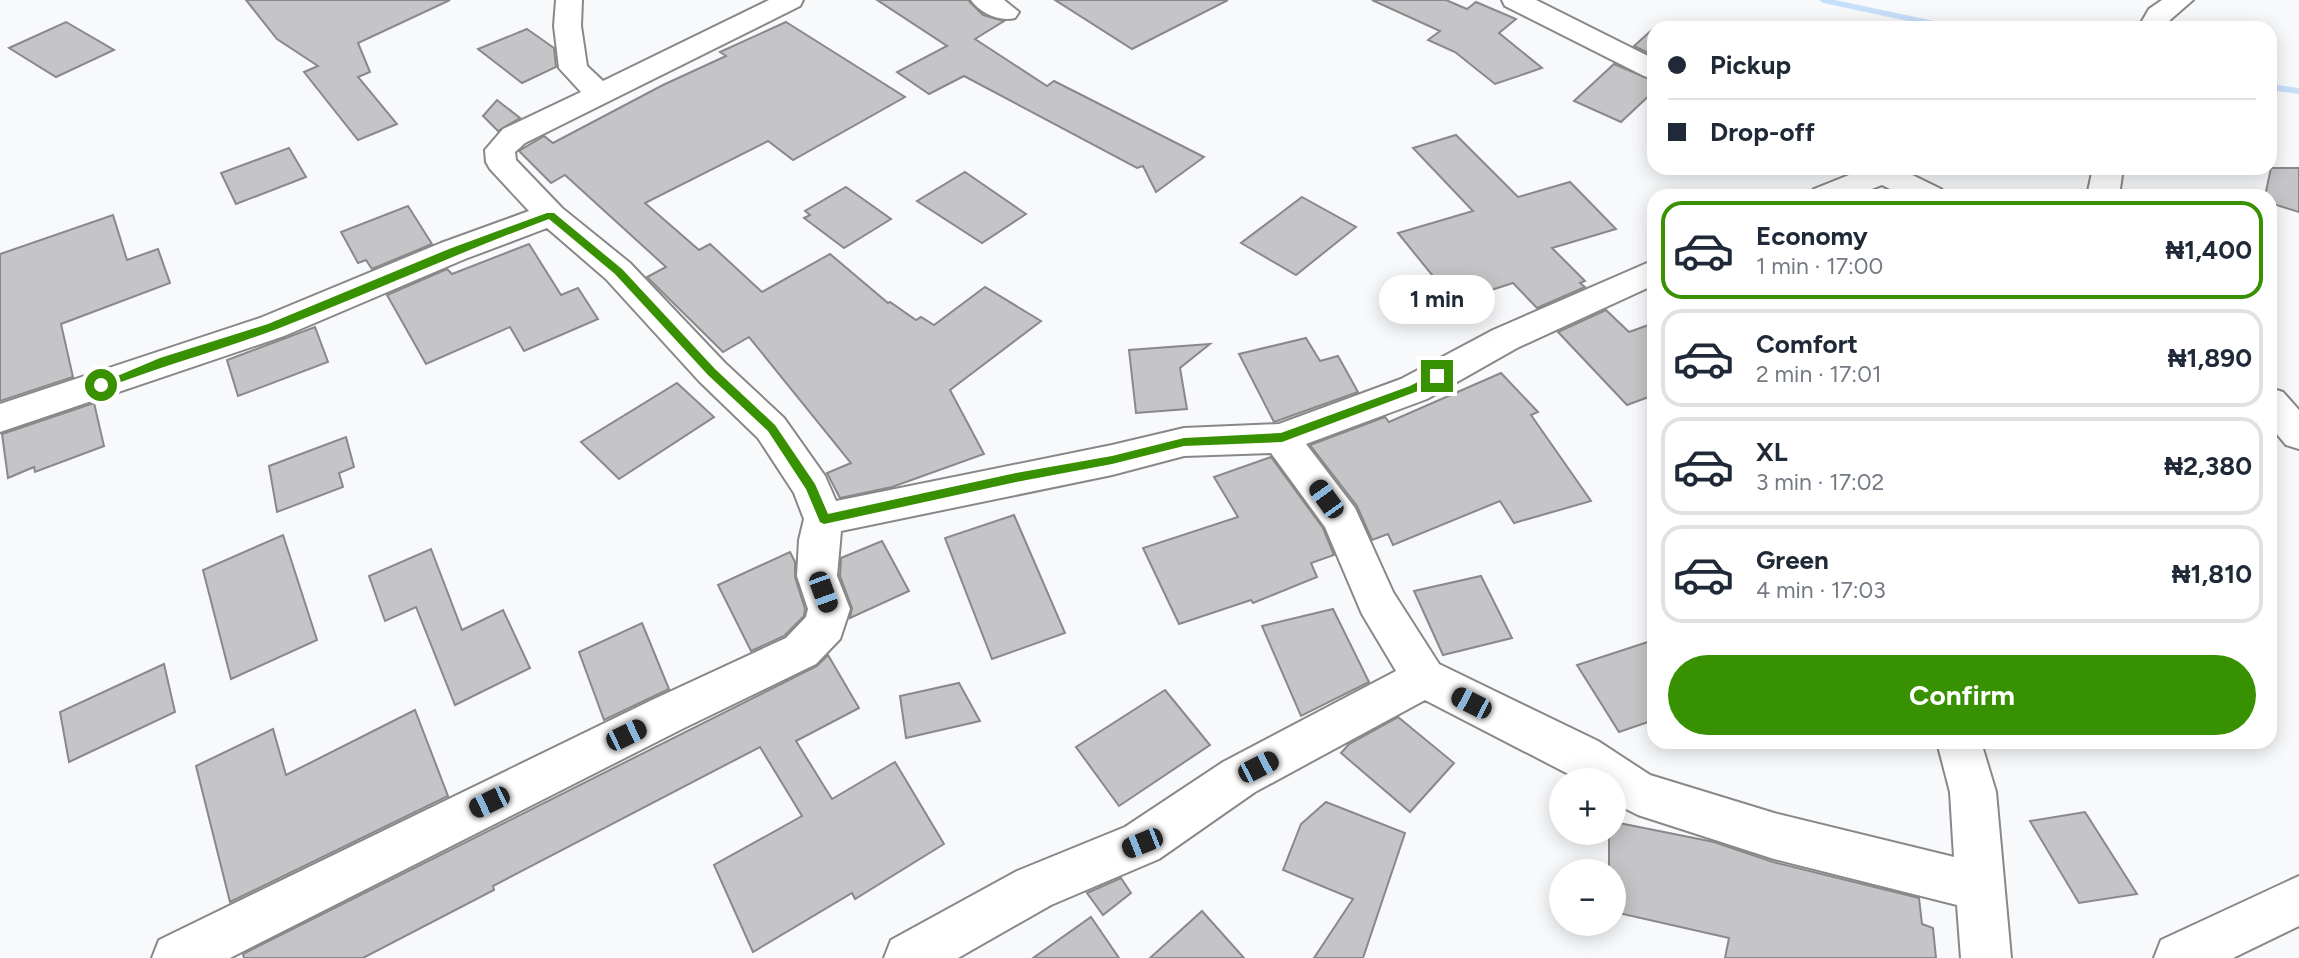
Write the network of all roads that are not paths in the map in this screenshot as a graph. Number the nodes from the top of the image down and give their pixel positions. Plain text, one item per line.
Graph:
1 (569, 0) edge
2 (790, 0) edge
3 (1514, 0) edge
4 (2180, 0) edge
5 (2156, 21) edge
6 (1647, 66) edge
7 (600, 94) junction
8 (1867, 175) edge
9 (1887, 175) edge
10 (1839, 189) edge
11 (1916, 189) edge
12 (551, 215) junction
13 (1647, 274) edge
14 (2277, 415) edge
15 (0, 418) edge
16 (2289, 437) edge
17 (1282, 438) junction
18 (824, 519) junction
19 (1424, 678) junction
20 (1961, 749) edge
21 (1980, 887) junction
22 (2299, 900) edge
23 (177, 958) edge
24 (908, 958) edge
25 (1986, 958) edge
26 (2179, 958) edge

1 - 7 street
2 - 7 street
3 - 6 street
4 - 5 street
7 - 12 street
8 - 10 street
9 - 11 street
12 - 15 street
12 - 18 street
13 - 17 street
14 - 16 street
17 - 18 street
17 - 19 street
18 - 23 street
19 - 21 street
19 - 24 street
20 - 21 street
21 - 25 street
22 - 26 street

